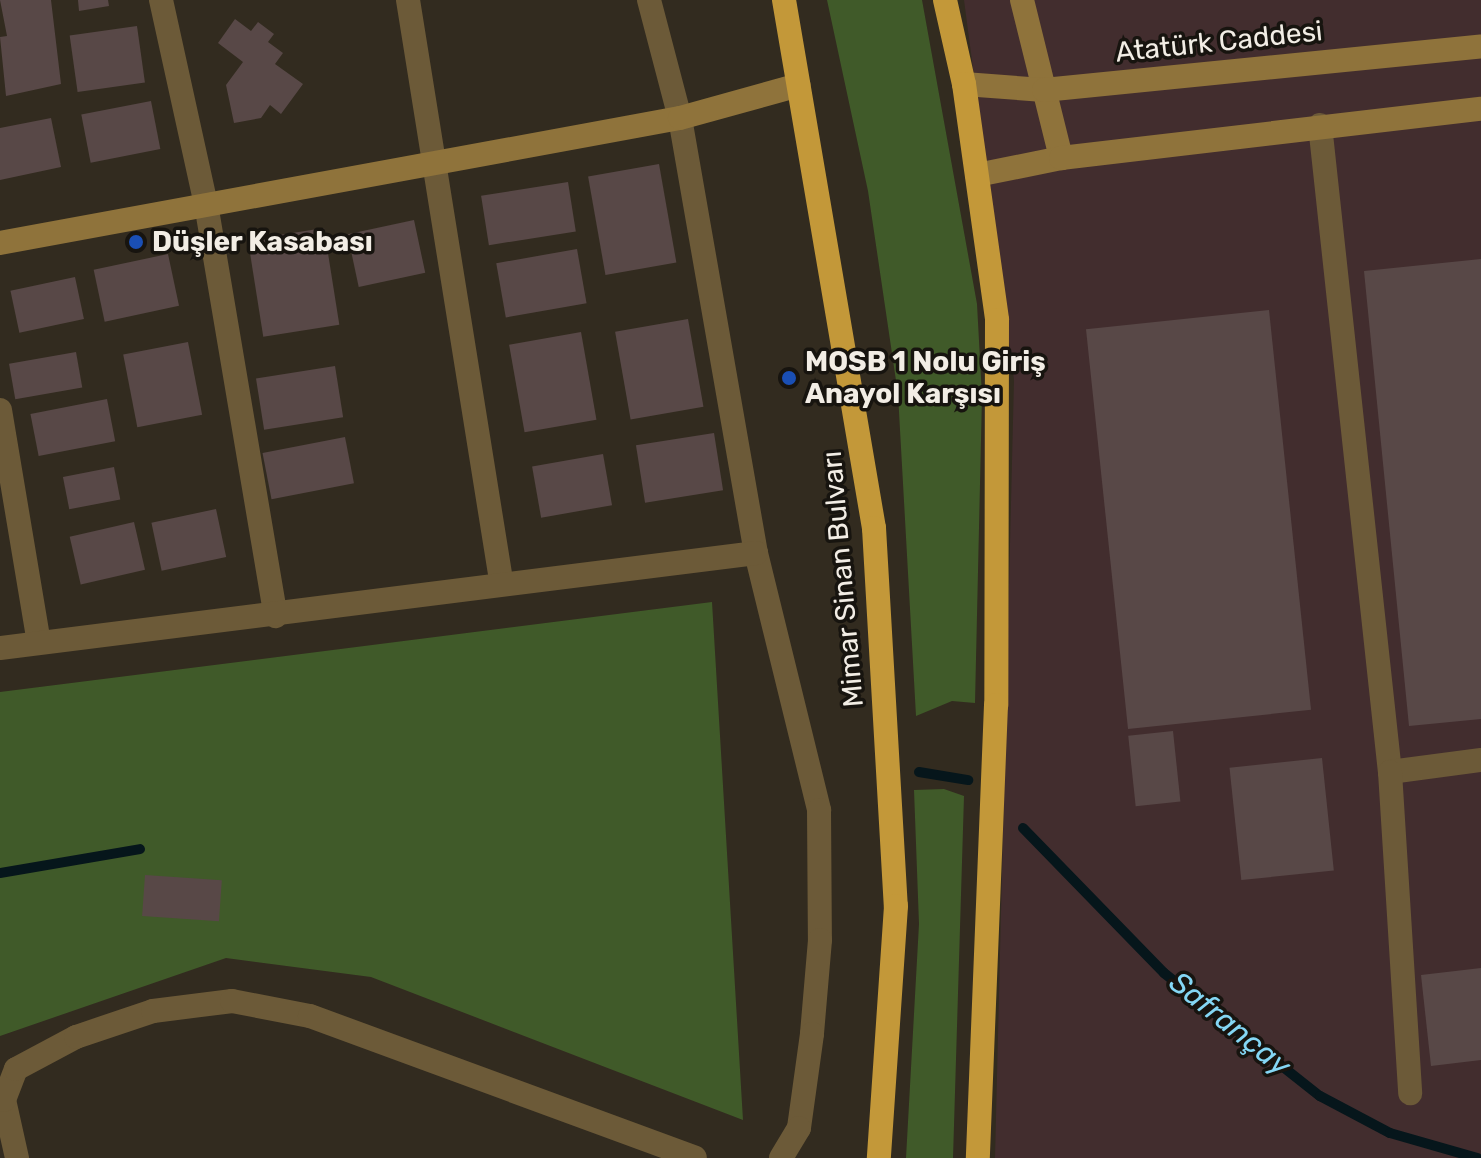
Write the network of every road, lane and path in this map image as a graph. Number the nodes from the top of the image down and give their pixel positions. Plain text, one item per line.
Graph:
1 (161, 0) edge
2 (408, 0) edge
3 (649, 0) edge
4 (784, 0) edge
5 (945, 0) edge
6 (1022, 0) edge
7 (1481, 46) edge
8 (964, 84) junction
9 (799, 85) junction
10 (1044, 90) junction
11 (1481, 109) edge
12 (680, 118) junction
13 (1320, 125) junction
14 (1061, 158) junction
15 (436, 166) junction
16 (977, 175) junction
17 (206, 204) junction
18 (0, 243) edge
19 (0, 410) edge
20 (756, 553) junction
21 (501, 580) junction
22 (276, 616) junction
23 (39, 642) junction
24 (0, 648) edge
25 (1481, 760) edge
26 (1390, 772) junction
27 (1410, 1093) dead end
28 (17, 1158) edge
29 (695, 1158) edge
30 (781, 1158) edge
31 (879, 1158) edge
32 (978, 1158) edge

1 - 17 street
2 - 15 street
3 - 12 street
4 - 9 highway, Mimar Sinan Bulvarı
5 - 8 highway
6 - 10 street
7 - 10 street, Atatürk Caddesi
8 - 10 street, Atatürk Caddesi
8 - 16 highway
9 - 12 street
9 - 31 highway, Mimar Sinan Bulvarı
10 - 14 street
11 - 13 street
12 - 15 street
12 - 20 street
13 - 14 street
13 - 26 street
14 - 16 street
15 - 17 street
15 - 21 street
16 - 32 highway
17 - 18 street
17 - 22 street
19 - 23 street
20 - 21 street
20 - 30 street
21 - 22 street
22 - 23 street
23 - 24 street
25 - 26 street
26 - 27 street
28 - 29 street

